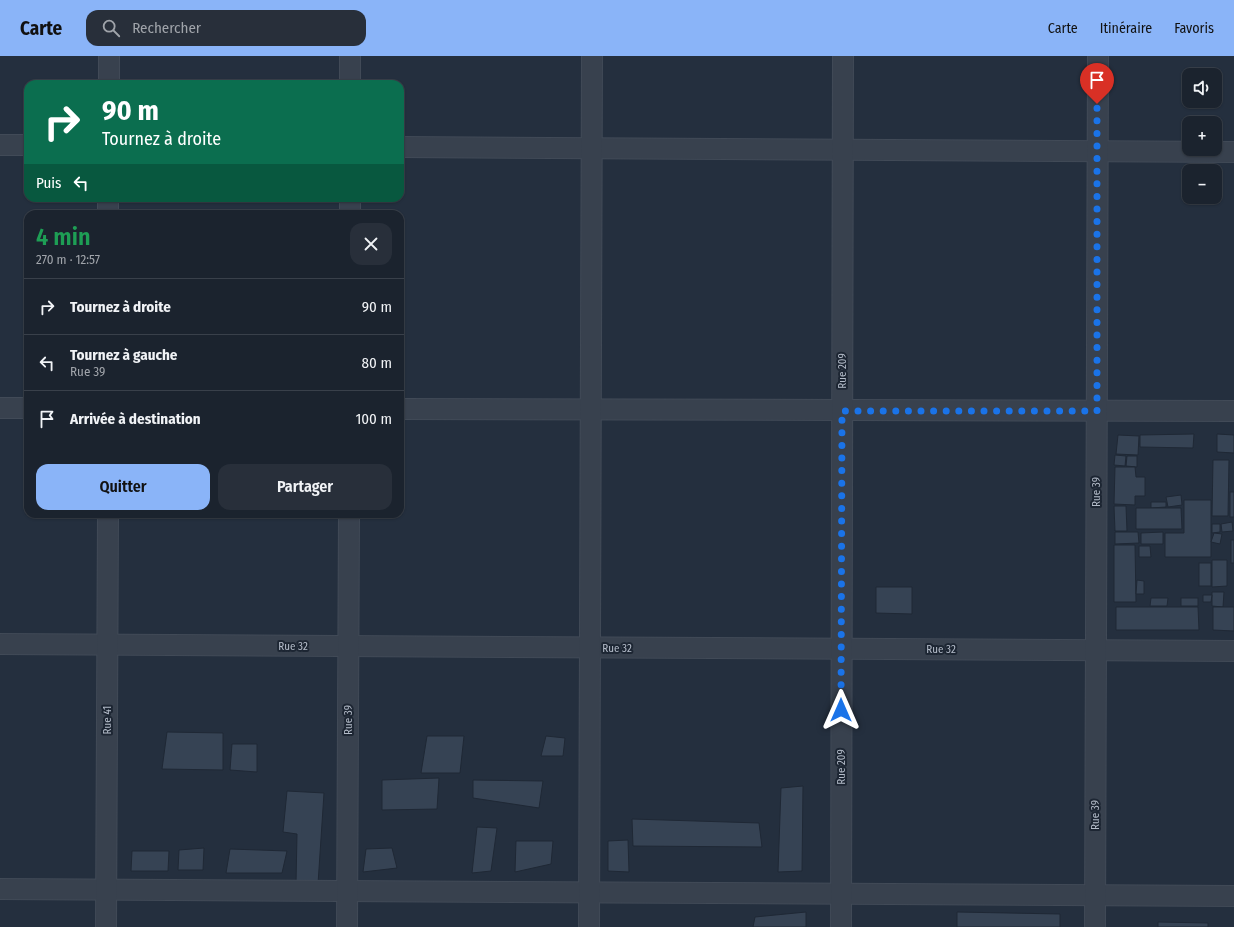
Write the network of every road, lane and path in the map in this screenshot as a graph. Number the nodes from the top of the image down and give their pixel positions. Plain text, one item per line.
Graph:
1 (109, 56) edge
2 (350, 56) edge
3 (592, 56) edge
4 (843, 56) edge
5 (1098, 56) edge
6 (109, 80) edge
7 (350, 80) edge
8 (0, 145) edge
9 (24, 145) edge
10 (404, 147) edge
11 (592, 148) junction
12 (843, 150) junction
13 (1097, 151) junction
14 (1234, 152) edge
15 (0, 408) edge
16 (24, 408) edge
17 (404, 409) edge
18 (591, 410) junction
19 (842, 411) junction
20 (1097, 411) junction
21 (1234, 412) edge
22 (108, 518) edge
23 (349, 518) edge
24 (0, 644) edge
25 (107, 645) junction
26 (348, 646) junction
27 (590, 647) junction
28 (841, 649) junction
29 (1096, 650) junction
30 (1234, 651) edge
31 (0, 889) edge
32 (106, 890) junction
33 (347, 891) junction
34 (590, 892) junction
35 (841, 894) junction
36 (1095, 895) junction
37 (1234, 896) edge
38 (106, 927) edge
39 (347, 927) edge
40 (590, 927) edge
41 (840, 927) edge
42 (1095, 927) edge

1 - 6 street
2 - 7 street
3 - 11 street
4 - 12 street, Rue 209
5 - 13 street, Rue 39
8 - 9 street
10 - 11 street
11 - 12 street
11 - 18 street
12 - 13 street
12 - 19 street, Rue 209
13 - 14 street
13 - 20 street, Rue 39
15 - 16 street
17 - 18 street
18 - 19 street
18 - 27 street
19 - 20 street
19 - 28 street, Rue 209
20 - 21 street
20 - 29 street, Rue 39
22 - 25 street, Rue 41
23 - 26 street, Rue 39
24 - 25 street, Rue 32
25 - 26 street, Rue 32
25 - 32 street, Rue 41
26 - 27 street, Rue 32
26 - 33 street, Rue 39
27 - 28 street, Rue 32
27 - 34 street
28 - 29 street, Rue 32
28 - 35 street, Rue 209
29 - 30 street, Rue 32
29 - 36 street, Rue 39
31 - 32 street
32 - 33 street
32 - 38 street, Rue 41
33 - 34 street
33 - 39 street, Rue 39
34 - 35 street
34 - 40 street
35 - 36 street
35 - 41 street, Rue 209
36 - 37 street
36 - 42 street, Rue 39

